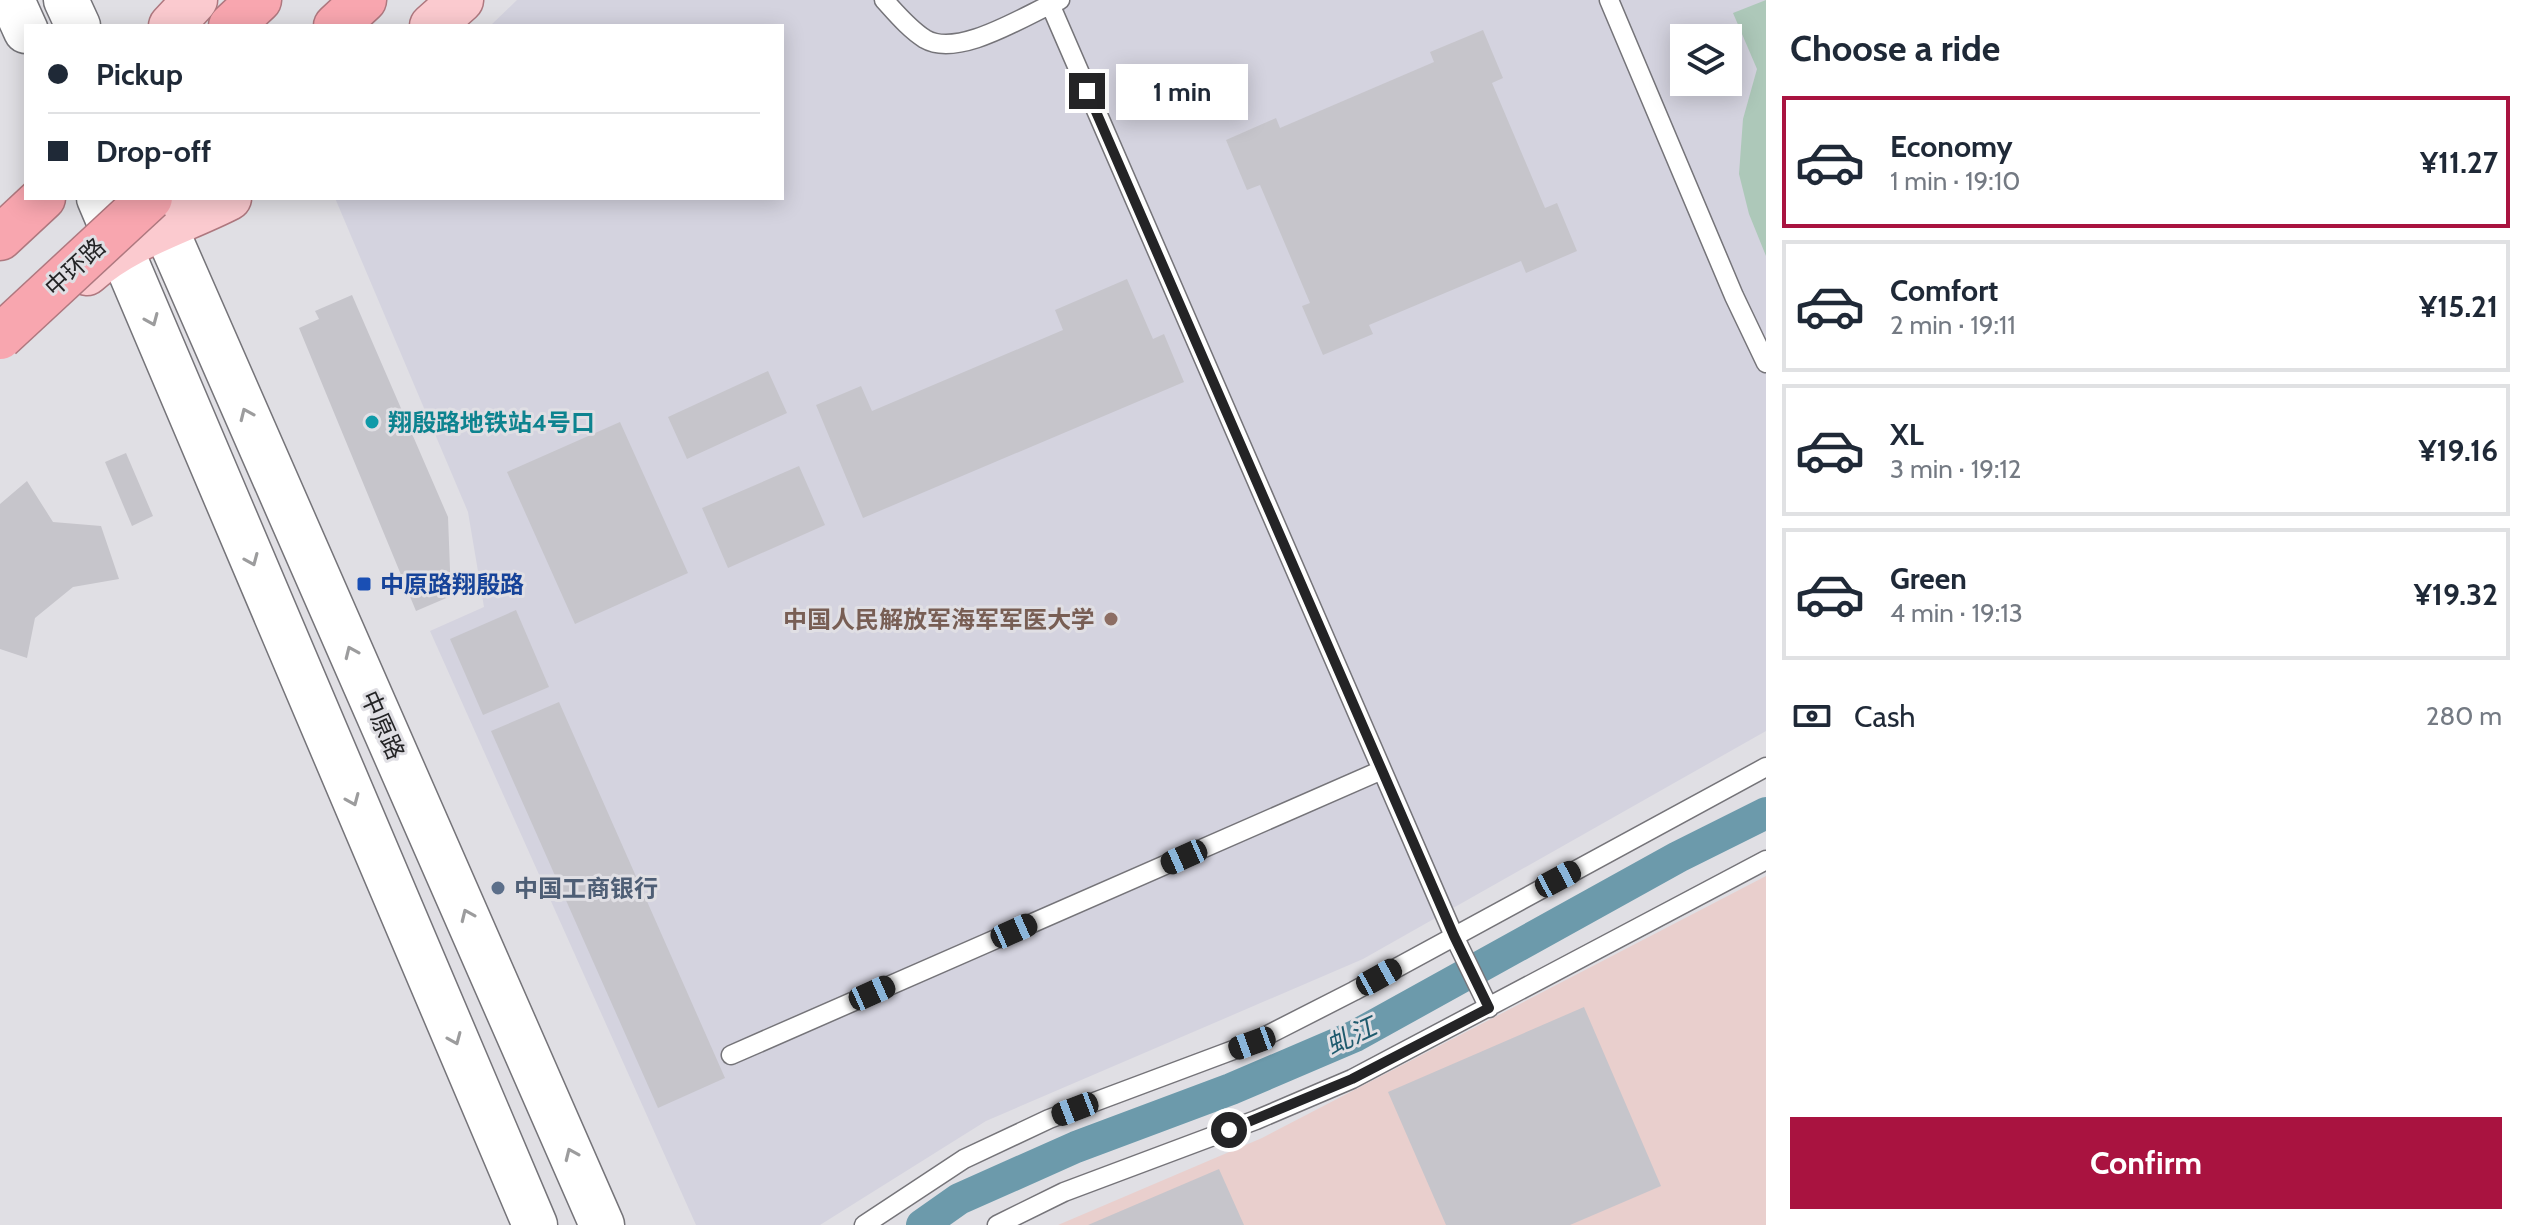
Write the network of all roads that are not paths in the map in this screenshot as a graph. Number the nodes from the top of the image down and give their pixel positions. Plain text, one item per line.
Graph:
1 (12, 0) edge
2 (66, 0) edge
3 (195, 0) edge
4 (259, 0) edge
5 (364, 0) edge
6 (461, 0) edge
7 (884, 0) edge
8 (1609, 0) edge
9 (1055, 2) edge
10 (77, 24) edge
11 (173, 24) edge
12 (233, 24) edge
13 (338, 24) edge
14 (434, 24) edge
15 (24, 27) edge
16 (30, 200) edge
17 (41, 200) edge
18 (100, 200) edge
19 (213, 200) edge
20 (155, 207) edge
21 (0, 227) edge
22 (0, 238) edge
23 (122, 248) junction
24 (0, 337) edge
25 (0, 353) edge
26 (1766, 363) edge
27 (1766, 767) edge
28 (1382, 770) junction
29 (1766, 860) edge
30 (1454, 936) junction
31 (1489, 1008) junction
32 (731, 1055) dead end
33 (1001, 1224) edge
34 (535, 1225) edge
35 (602, 1225) edge
36 (864, 1225) edge

1 - 15 main road
2 - 10 main road
3 - 11 main road
4 - 12 highway
5 - 13 highway
6 - 14 main road
7 - 9 lane
8 - 26 lane
9 - 28 lane
16 - 21 main road
17 - 22 highway
18 - 23 main road
19 - 20 main road
20 - 23 main road
20 - 24 highway, 中环路, bridge
35 -> 20 main road, 中原路
23 - 25 main road
23 -> 34 main road
27 - 30 lane
28 - 30 lane
28 - 32 lane
29 - 31 lane
30 - 31 lane
30 - 36 lane
31 - 33 lane

